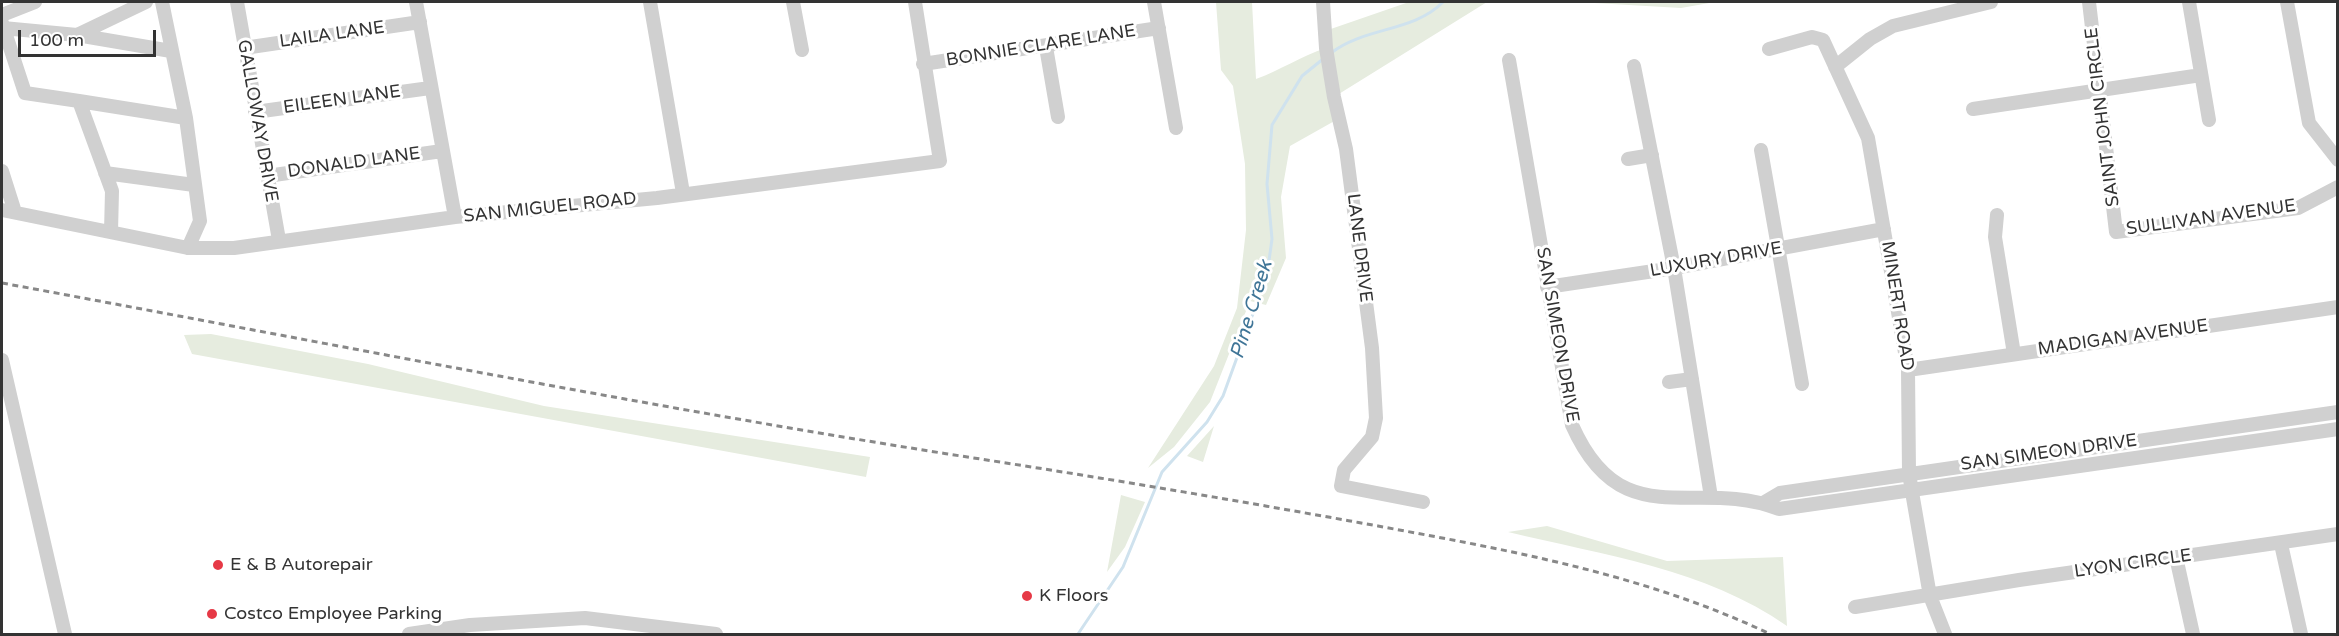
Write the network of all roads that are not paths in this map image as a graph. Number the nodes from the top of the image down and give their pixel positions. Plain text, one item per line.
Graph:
1 (35, 2) edge
2 (146, 2) edge
3 (162, 2) edge
4 (237, 2) edge
5 (416, 2) edge
6 (650, 2) edge
7 (793, 2) edge
8 (915, 2) edge
9 (1154, 2) edge
10 (1323, 2) edge
11 (1991, 2) edge
12 (2089, 2) edge
13 (2189, 2) edge
14 (2287, 2) edge
15 (2, 22) edge
16 (420, 22) junction
17 (1159, 28) junction
18 (77, 35) junction
19 (1046, 46) junction
20 (244, 48) junction
21 (1769, 49) dead end
22 (802, 50) dead end
23 (171, 51) junction
24 (1509, 60) dead end
25 (923, 64) junction
26 (1634, 66) dead end
27 (1835, 67) junction
28 (2201, 75) junction
29 (430, 88) junction
30 (2101, 89) junction
31 (79, 101) junction
32 (1973, 109) dead end
33 (255, 112) junction
34 (1058, 117) dead end
35 (186, 118) junction
36 (2209, 120) dead end
37 (1176, 128) dead end
38 (1761, 150) dead end
39 (442, 151) junction
40 (1652, 155) junction
41 (1628, 159) dead end
42 (2337, 160) edge
43 (2, 171) edge
44 (105, 173) junction
45 (267, 176) junction
46 (194, 185) junction
47 (2337, 187) edge
48 (683, 193) junction
49 (8, 211) edge
50 (1997, 215) dead end
51 (455, 217) junction
52 (1884, 229) junction
53 (111, 232) junction
54 (2116, 232) joint
55 (279, 240) junction
56 (188, 248) junction
57 (1777, 249) junction
58 (1674, 268) junction
59 (1547, 288) junction
60 (2337, 307) edge
61 (2014, 354) junction
62 (2, 360) edge
63 (1908, 370) junction
64 (1692, 379) junction
65 (1669, 382) dead end
66 (1802, 384) dead end
67 (2337, 412) edge
68 (2337, 429) edge
69 (1909, 473) junction
70 (1912, 492) junction
71 (1711, 497) junction
72 (1423, 502) dead end
73 (1763, 503) junction
74 (2337, 534) edge
75 (2280, 544) junction
76 (2176, 558) junction
77 (1930, 596) junction
78 (1855, 607) dead end
79 (427, 633) edge
80 (65, 634) edge
81 (409, 634) edge
82 (716, 634) edge
83 (1945, 634) edge
84 (2193, 634) edge
85 (2301, 634) edge

1 - 15 street
2 - 18 street
3 - 23 street
4 - 20 street, GALLOWAY DRIVE
5 - 16 street
6 - 48 street
7 - 22 street
8 - 25 street, SAN MIGUEL ROAD
9 - 17 street
10 - 72 street, LANE DRIVE
11 - 27 street
12 - 30 street, SAINT JOHN CIRCLE
13 - 28 street
14 - 42 street
15 - 18 street
15 - 31 street
16 - 20 street, LAILA LANE
16 - 29 street
17 - 19 street, BONNIE CLARE LANE
17 - 37 street
18 - 23 street
19 - 25 street, BONNIE CLARE LANE
19 - 34 street
20 - 33 street, GALLOWAY DRIVE
21 - 27 street, MINERT ROAD
23 - 35 street
24 - 59 street, SAN SIMEON DRIVE
25 - 48 street, SAN MIGUEL ROAD
26 - 40 street
27 - 52 street, MINERT ROAD
28 - 30 street
28 - 36 street
29 - 33 street, EILEEN LANE
29 - 39 street
30 - 32 street
30 - 54 street, SAINT JOHN CIRCLE
31 - 35 street
31 - 44 street
33 - 45 street, GALLOWAY DRIVE
35 - 46 street
38 - 57 street
39 - 45 street, DONALD LANE
39 - 51 street
40 - 41 street
40 - 58 street
43 - 49 street
44 - 46 street
44 - 53 street
45 - 55 street, GALLOWAY DRIVE
46 - 56 street
47 - 54 street, SULLIVAN AVENUE
48 - 51 street, SAN MIGUEL ROAD
49 - 53 street, SAN MIGUEL ROAD
50 - 61 street
51 - 55 street, SAN MIGUEL ROAD
52 - 57 street, LUXURY DRIVE
52 - 63 street, MINERT ROAD
53 - 56 street, SAN MIGUEL ROAD
55 - 56 street, SAN MIGUEL ROAD
57 - 58 street, LUXURY DRIVE
57 - 66 street
58 - 59 street, LUXURY DRIVE
58 - 64 street
59 - 71 street, SAN SIMEON DRIVE
60 - 61 street, MADIGAN AVENUE
61 - 63 street, MADIGAN AVENUE
62 - 80 street
63 - 69 street, MINERT ROAD
64 - 65 street
64 - 71 street
67 - 69 street, SAN SIMEON DRIVE
68 - 70 street, SAN SIMEON DRIVE
69 - 70 street, MINERT ROAD
69 - 73 street, SAN SIMEON DRIVE
70 - 73 street, SAN SIMEON DRIVE
70 - 77 street, MINERT ROAD
71 - 73 street, SAN SIMEON DRIVE
74 - 75 street, LYON CIRCLE
75 - 76 street, LYON CIRCLE
75 - 85 street
76 - 77 street, LYON CIRCLE
76 - 84 street
77 - 78 street, LYON CIRCLE
77 - 83 street, MINERT ROAD
79 - 81 street
79 - 82 street

